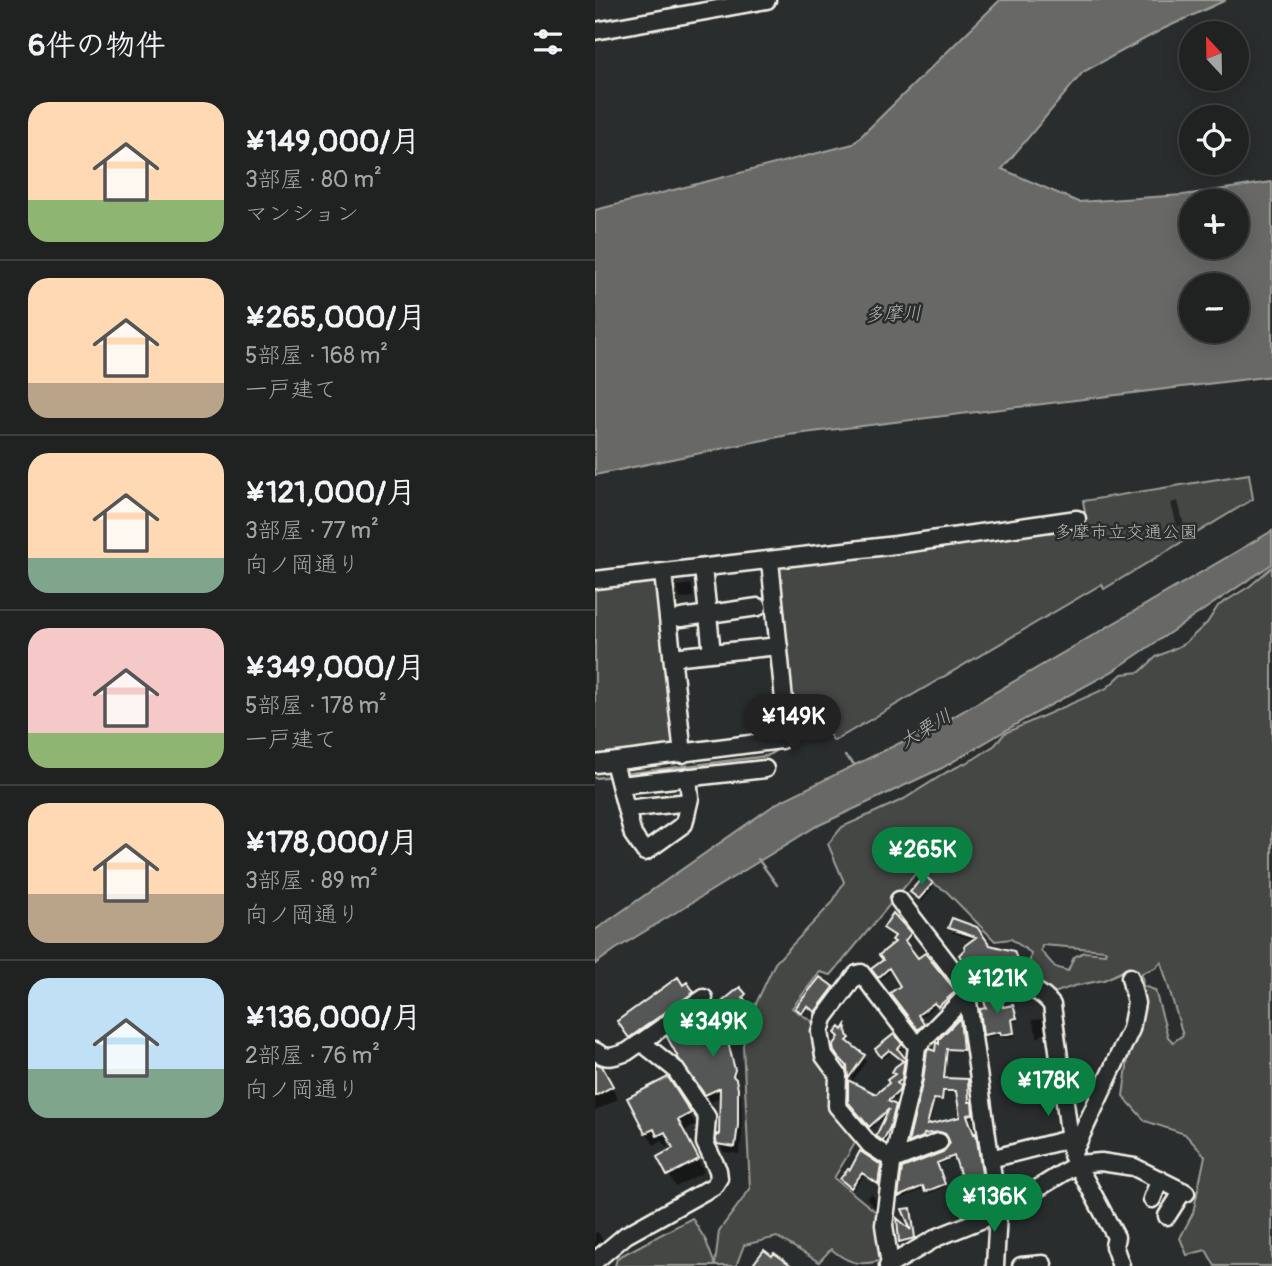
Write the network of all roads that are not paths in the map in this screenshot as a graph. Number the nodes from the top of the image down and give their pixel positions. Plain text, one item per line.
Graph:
1 (767, 0) edge
2 (595, 31) edge
3 (1077, 519) dead end
4 (770, 561) junction
5 (703, 568) junction
6 (663, 573) junction
7 (595, 580) edge
8 (758, 607) dead end
9 (708, 614) junction
10 (681, 618) dead end
11 (779, 646) junction
12 (712, 653) junction
13 (672, 657) junction
14 (683, 754) junction
15 (595, 764) edge
16 (765, 769) dead end
17 (617, 774) junction
18 (688, 777) junction
19 (689, 802) junction
20 (626, 809) junction
21 (899, 900) dead end
22 (1130, 977) dead end
23 (968, 993) junction
24 (704, 998) dead end
25 (649, 1042) junction
26 (917, 1046) junction
27 (595, 1051) edge
28 (939, 1142) dead end
29 (1072, 1152) junction
30 (991, 1159) junction
31 (893, 1160) junction
32 (1160, 1179) junction
33 (1152, 1199) dead end
34 (998, 1213) junction
35 (1167, 1216) dead end
36 (595, 1261) edge
37 (1043, 1264) dead end
38 (889, 1266) edge
39 (995, 1266) edge
40 (1021, 1266) edge
41 (1121, 1266) edge

1 - 2 street
3 - 4 street
4 - 5 street
4 - 11 street
5 - 6 street
5 - 9 street
6 - 7 street
6 - 13 street
8 - 9 street
9 - 10 street
9 - 12 street
11 - 12 street
11 - 14 street
12 - 13 street
13 - 14 street
14 - 17 street
15 - 17 street
16 - 18 street
17 - 18 street
17 - 20 street
18 - 19 street
19 - 20 street
19 - 20 street
21 - 23 street
22 - 29 street
23 - 26 street
23 - 29 street
23 - 30 street
24 - 25 street
25 - 27 street
25 - 36 street
26 - 31 street
26 - 31 street
28 - 31 street
29 - 30 street
29 - 32 street
29 - 34 street
29 - 41 street
30 - 34 street
31 - 38 street
32 - 33 street
32 - 35 street
34 - 38 street
34 - 39 street
37 - 40 street

